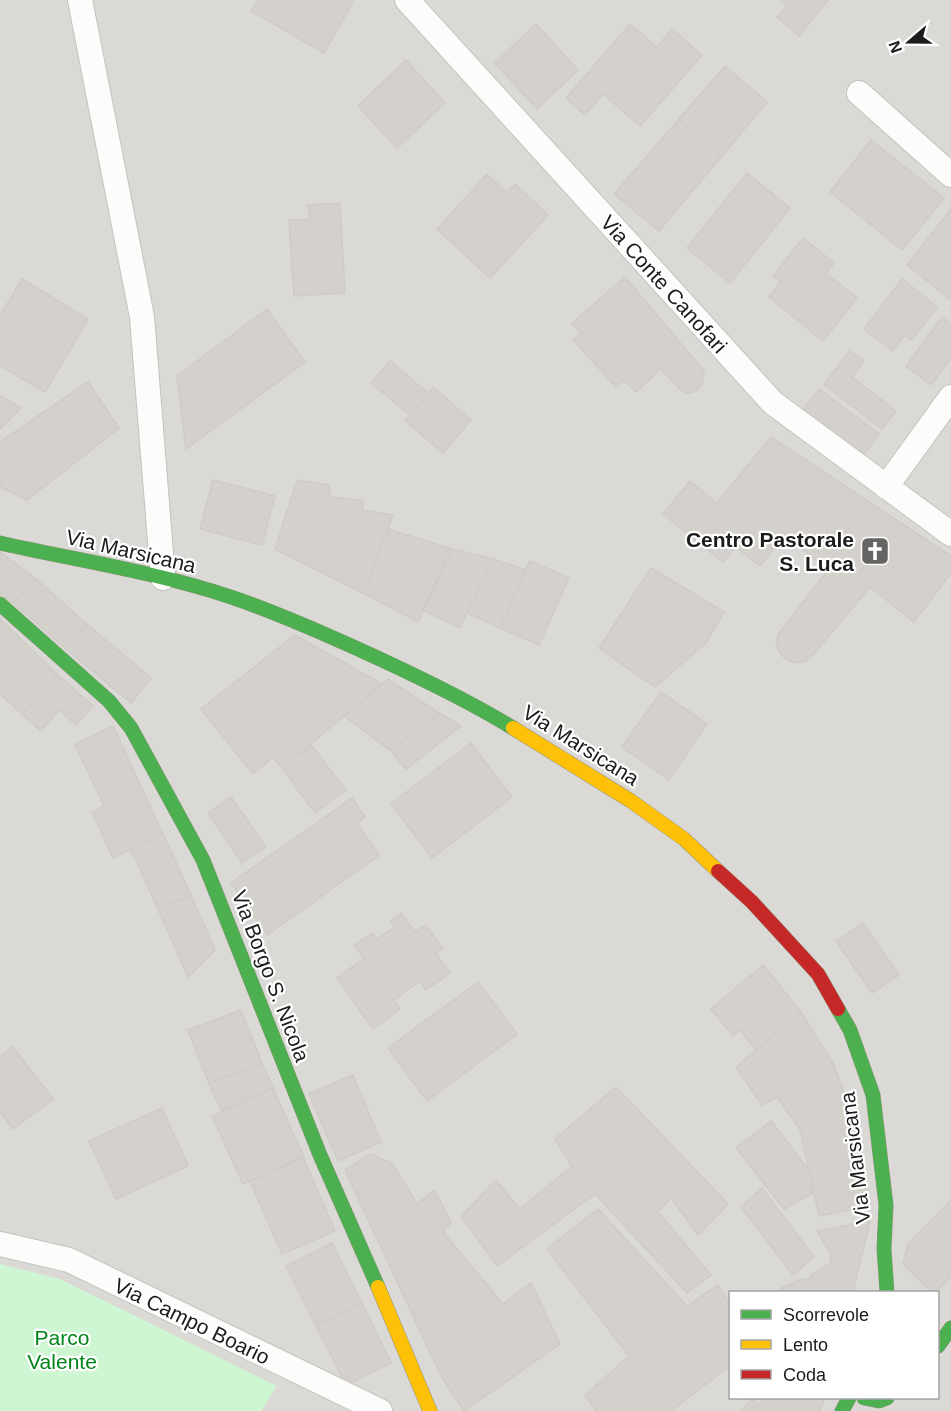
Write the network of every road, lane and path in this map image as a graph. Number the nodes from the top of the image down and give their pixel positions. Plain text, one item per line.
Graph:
1 (80, 0) edge
2 (407, 0) edge
3 (859, 93) dead end
4 (951, 175) edge
5 (951, 397) edge
6 (886, 487) junction
7 (951, 534) edge
8 (0, 543) edge
9 (163, 578) junction
10 (0, 604) edge
11 (0, 1244) edge
12 (884, 1249) junction
13 (878, 1291) edge
14 (887, 1291) edge
15 (951, 1327) edge
16 (939, 1346) edge
17 (939, 1349) edge
18 (951, 1358) edge
19 (867, 1399) edge
20 (884, 1403) edge
21 (380, 1411) edge
22 (430, 1411) edge

1 - 9 street
2 - 6 street, Via Conte Canofari
3 - 4 street
5 - 6 street
6 - 7 street, Via Conte Canofari
8 - 9 main road, Via Marsicana
9 - 12 main road, Via Marsicana
10 - 22 main road, Via Borgo S. Nicola
11 - 21 street, Via Campo Boario
12 - 13 main road, Via Marsicana
12 - 14 main road, Via Marsicana
15 - 16 main road
17 - 18 street
19 - 20 main road

